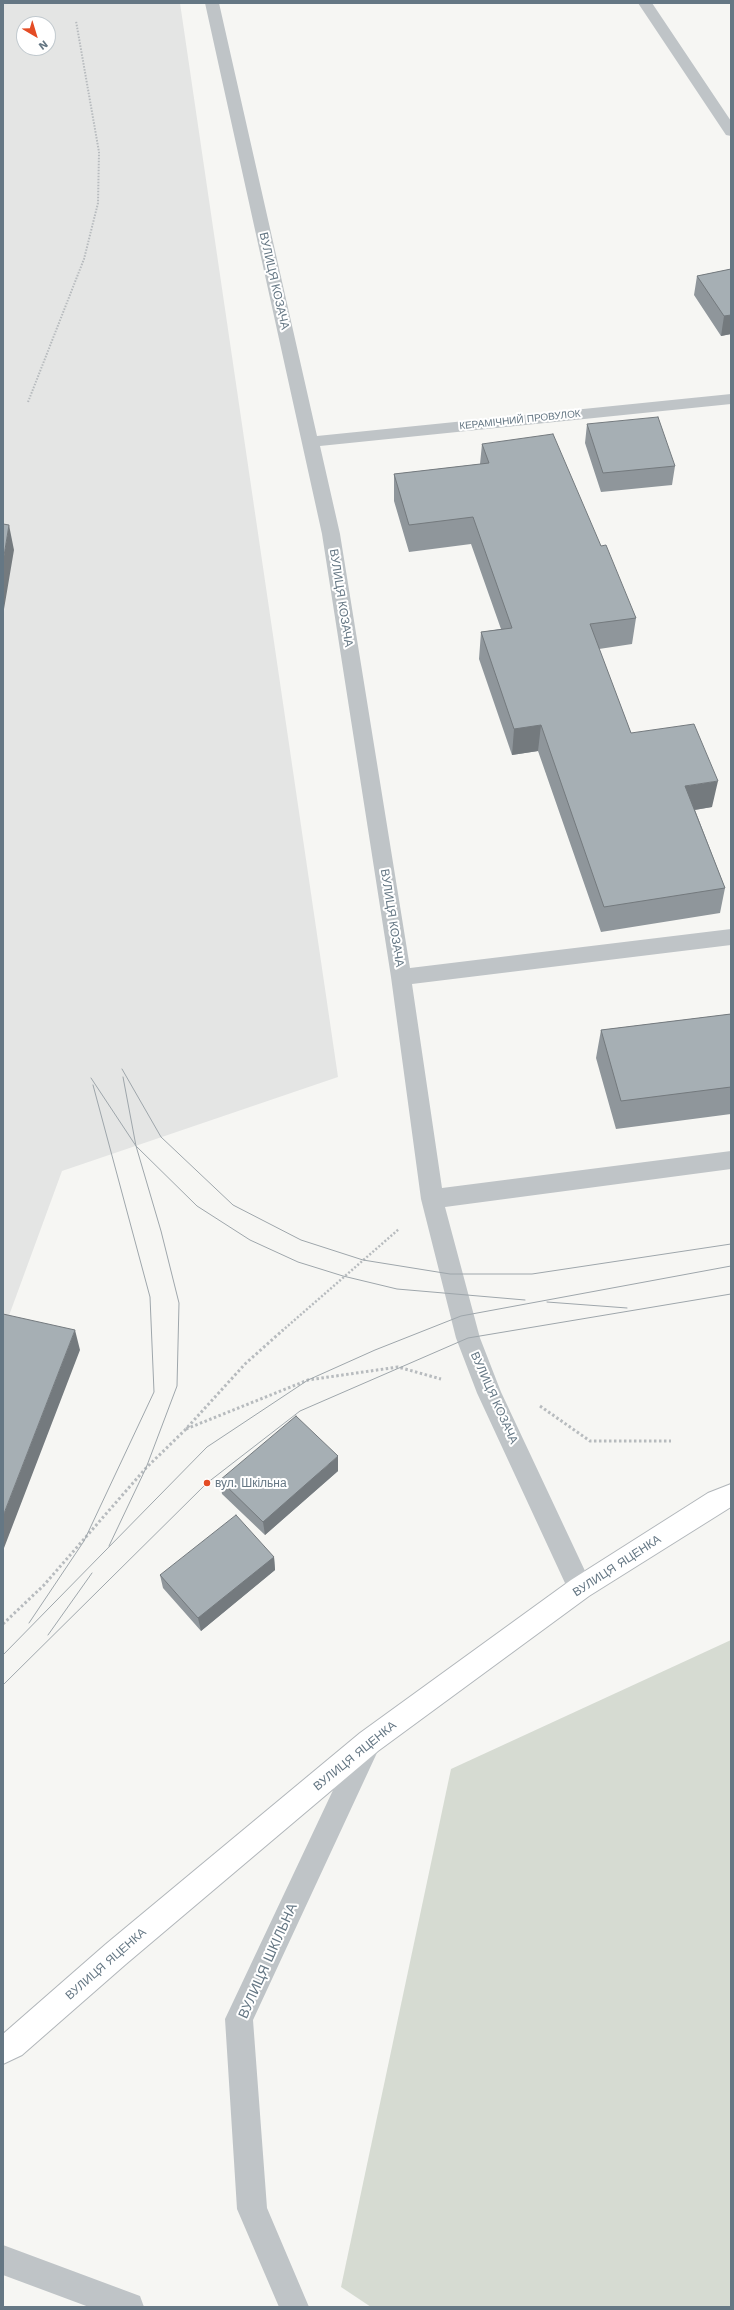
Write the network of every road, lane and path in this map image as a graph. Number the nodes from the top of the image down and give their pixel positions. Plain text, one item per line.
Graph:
1 (212, 3) edge
2 (645, 3) edge
3 (76, 21) dead end
4 (731, 132) edge
5 (731, 399) edge
6 (28, 402) dead end
7 (310, 442) junction
8 (731, 937) edge
9 (401, 976) junction
10 (731, 1160) edge
11 (432, 1200) junction
12 (489, 1393) junction
13 (185, 1430) junction
14 (671, 1441) dead end
15 (731, 1495) edge
16 (580, 1588) junction
17 (3, 1624) edge
18 (369, 1742) junction
19 (3, 2050) edge
20 (3, 2260) edge
21 (129, 2307) edge
22 (294, 2307) edge

1 - 7 street, ВУЛИЦЯ КОЗАЧА
2 - 4 street
3 - 6 path
5 - 7 street, КЕРАМІЧНИЙ ПРОВУЛОК
7 - 9 street, ВУЛИЦЯ КОЗАЧА
8 - 9 street
9 - 11 street, ВУЛИЦЯ КОЗАЧА
10 - 11 street
11 - 12 street, ВУЛИЦЯ КОЗАЧА
11 - 13 path
12 - 13 path
12 - 14 path
12 - 16 street, ВУЛИЦЯ КОЗАЧА
13 - 17 path
15 - 16 main road, ВУЛИЦЯ ЯЦЕНКА
16 - 18 main road, ВУЛИЦЯ ЯЦЕНКА
18 - 19 main road, ВУЛИЦЯ ЯЦЕНКА
18 - 22 street, ВУЛИЦЯ ШКІЛЬНА
20 - 21 street

